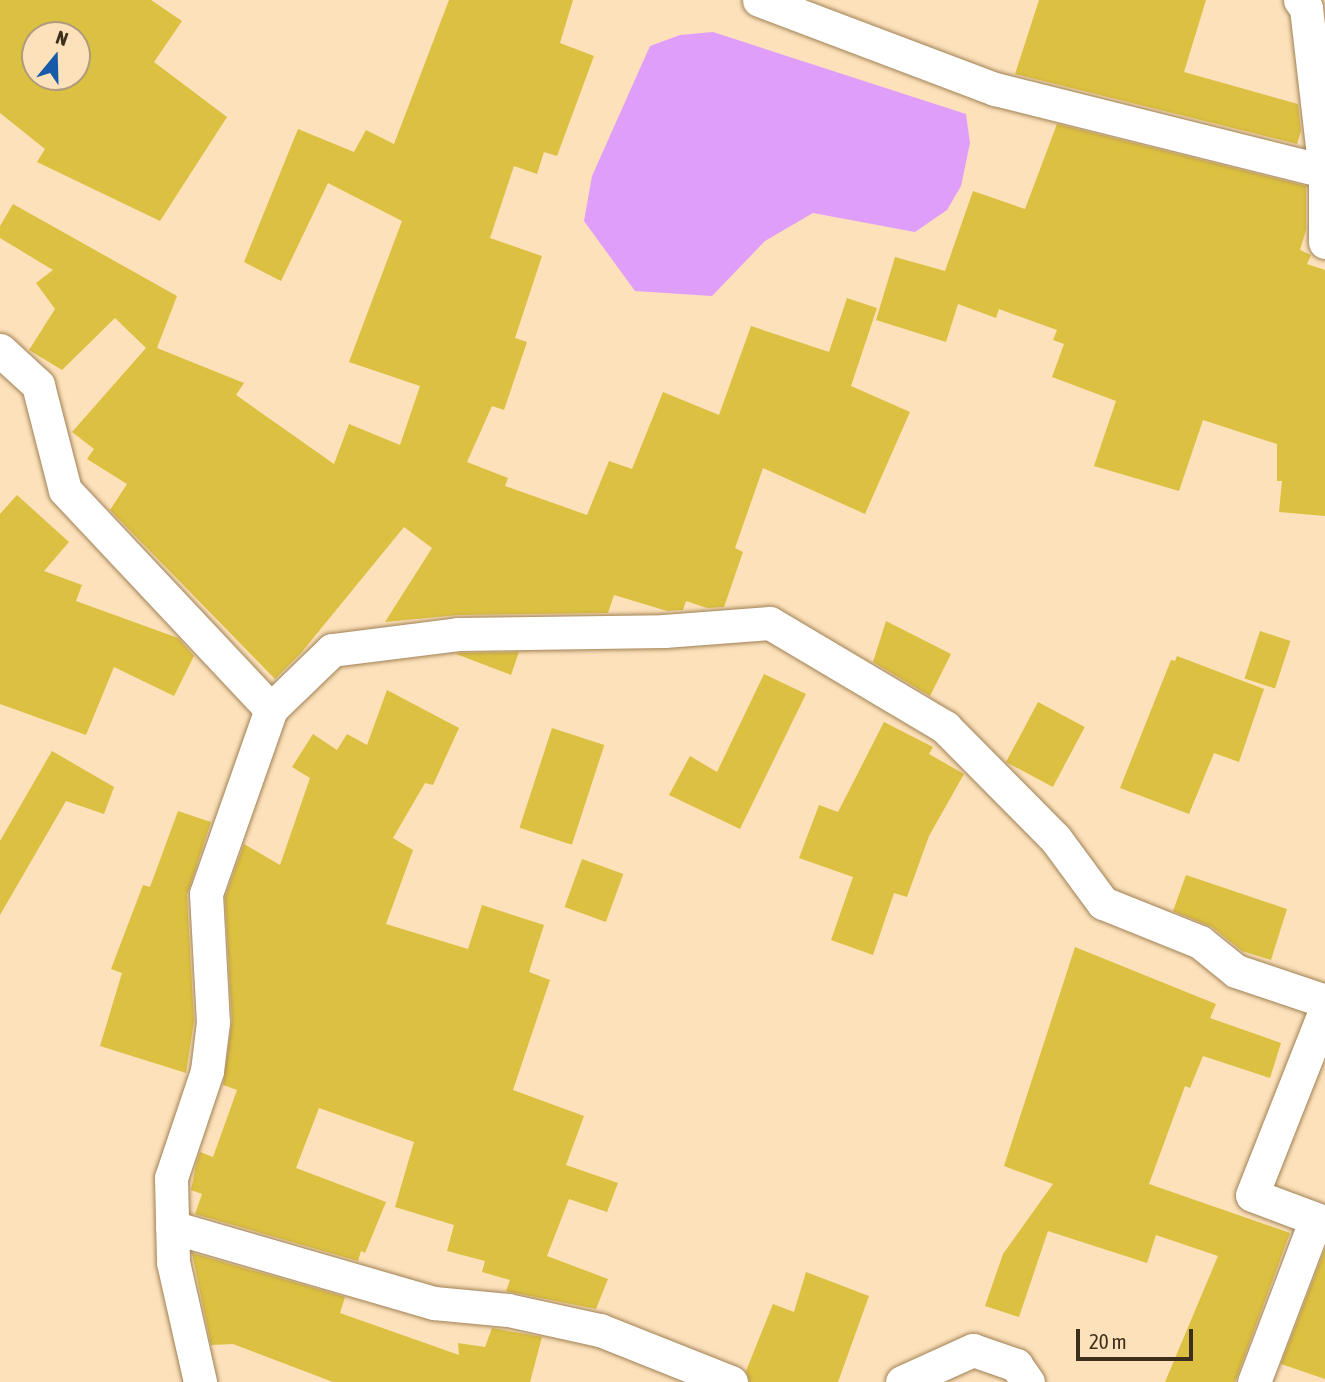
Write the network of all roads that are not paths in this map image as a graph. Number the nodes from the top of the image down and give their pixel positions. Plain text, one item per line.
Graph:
1 (759, 0) edge
2 (1300, 0) edge
3 (1325, 171) edge
4 (1325, 242) edge
5 (0, 351) edge
6 (271, 709) junction
7 (1325, 1001) edge
8 (1325, 1011) edge
9 (172, 1227) junction
10 (200, 1382) edge
11 (730, 1382) edge
12 (902, 1382) edge
13 (1028, 1382) edge
14 (1254, 1382) edge

1 - 3 street
2 - 3 street
3 - 4 street
5 - 6 street
6 - 7 street
6 - 9 street
8 - 14 street
9 - 10 street
9 - 11 street
12 - 13 street

